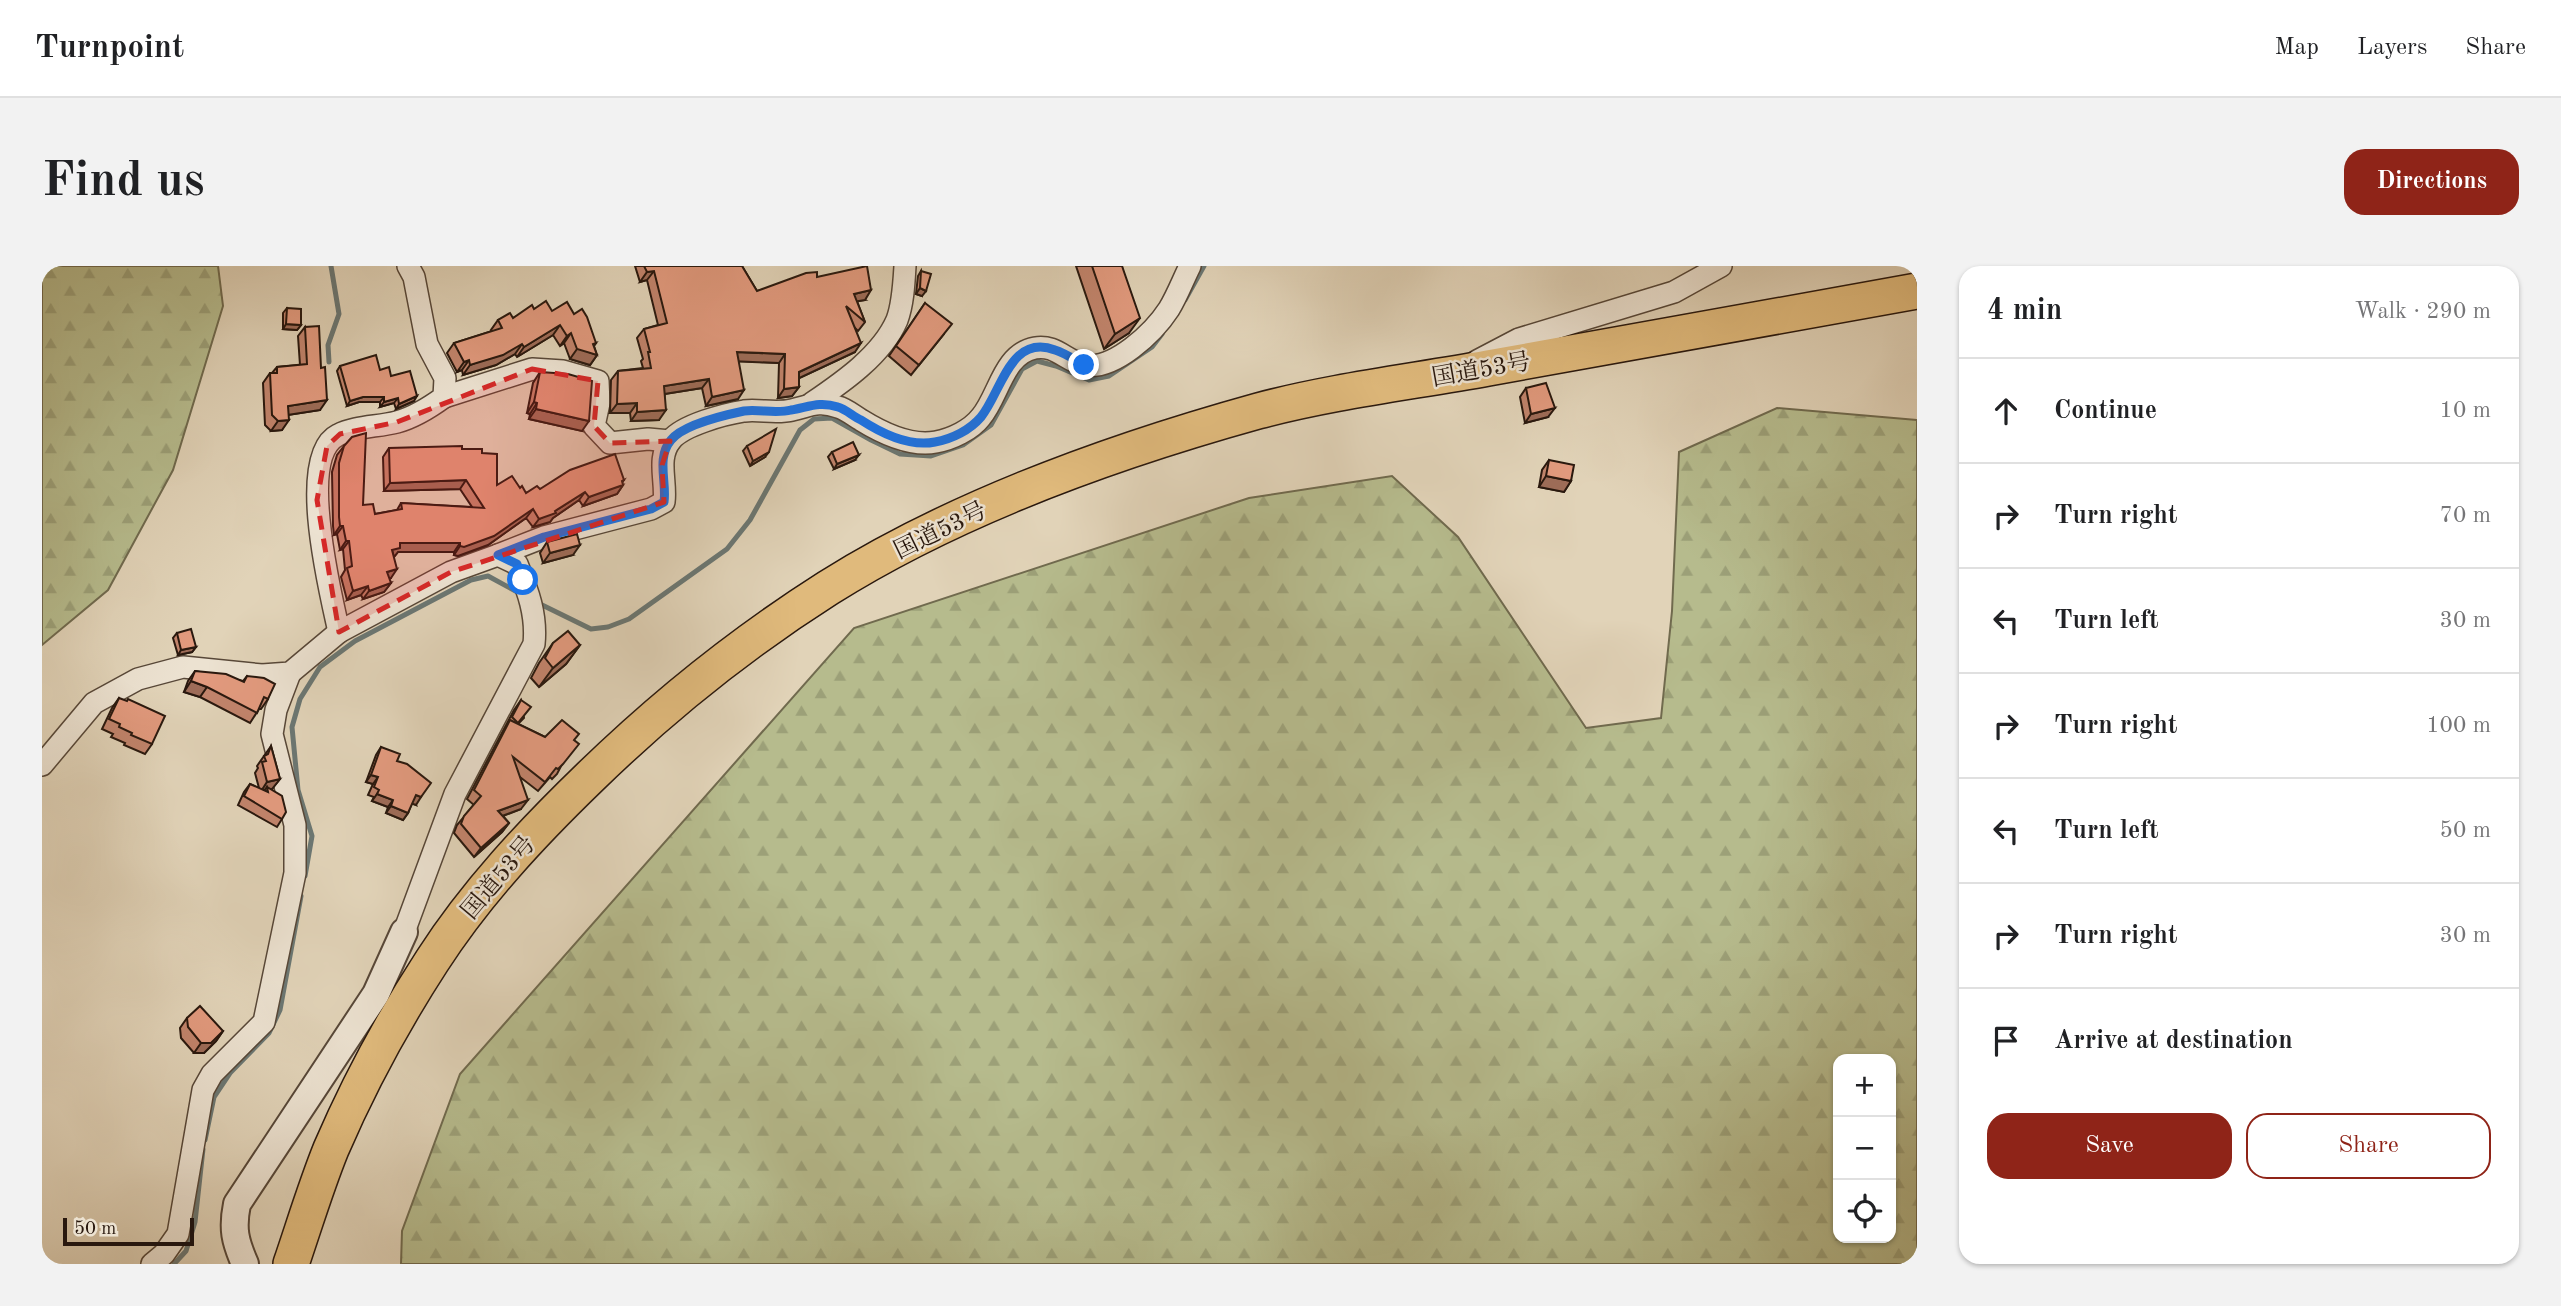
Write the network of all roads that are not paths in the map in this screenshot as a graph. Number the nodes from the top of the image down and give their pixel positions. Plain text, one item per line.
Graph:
1 (408, 266) edge
2 (905, 266) edge
3 (1190, 266) edge
4 (1721, 266) edge
5 (1917, 291) edge
6 (1451, 375) junction
7 (444, 397) junction
8 (813, 403) junction
9 (670, 441) junction
10 (498, 555) junction
11 (339, 632) junction
12 (290, 673) junction
13 (42, 765) edge
14 (404, 932) joint
15 (152, 1264) edge
16 (245, 1264) edge
17 (291, 1264) edge

1 - 7 street
2 - 8 street
3 - 8 street
4 - 6 street
5 - 6 highway, 国道53号
6 - 17 highway, 国道53号
7 - 9 street
7 - 11 street
8 - 9 street
9 - 10 street
10 - 11 street
10 - 14 street
11 - 12 street
12 - 13 street
12 - 15 street
14 - 16 street

